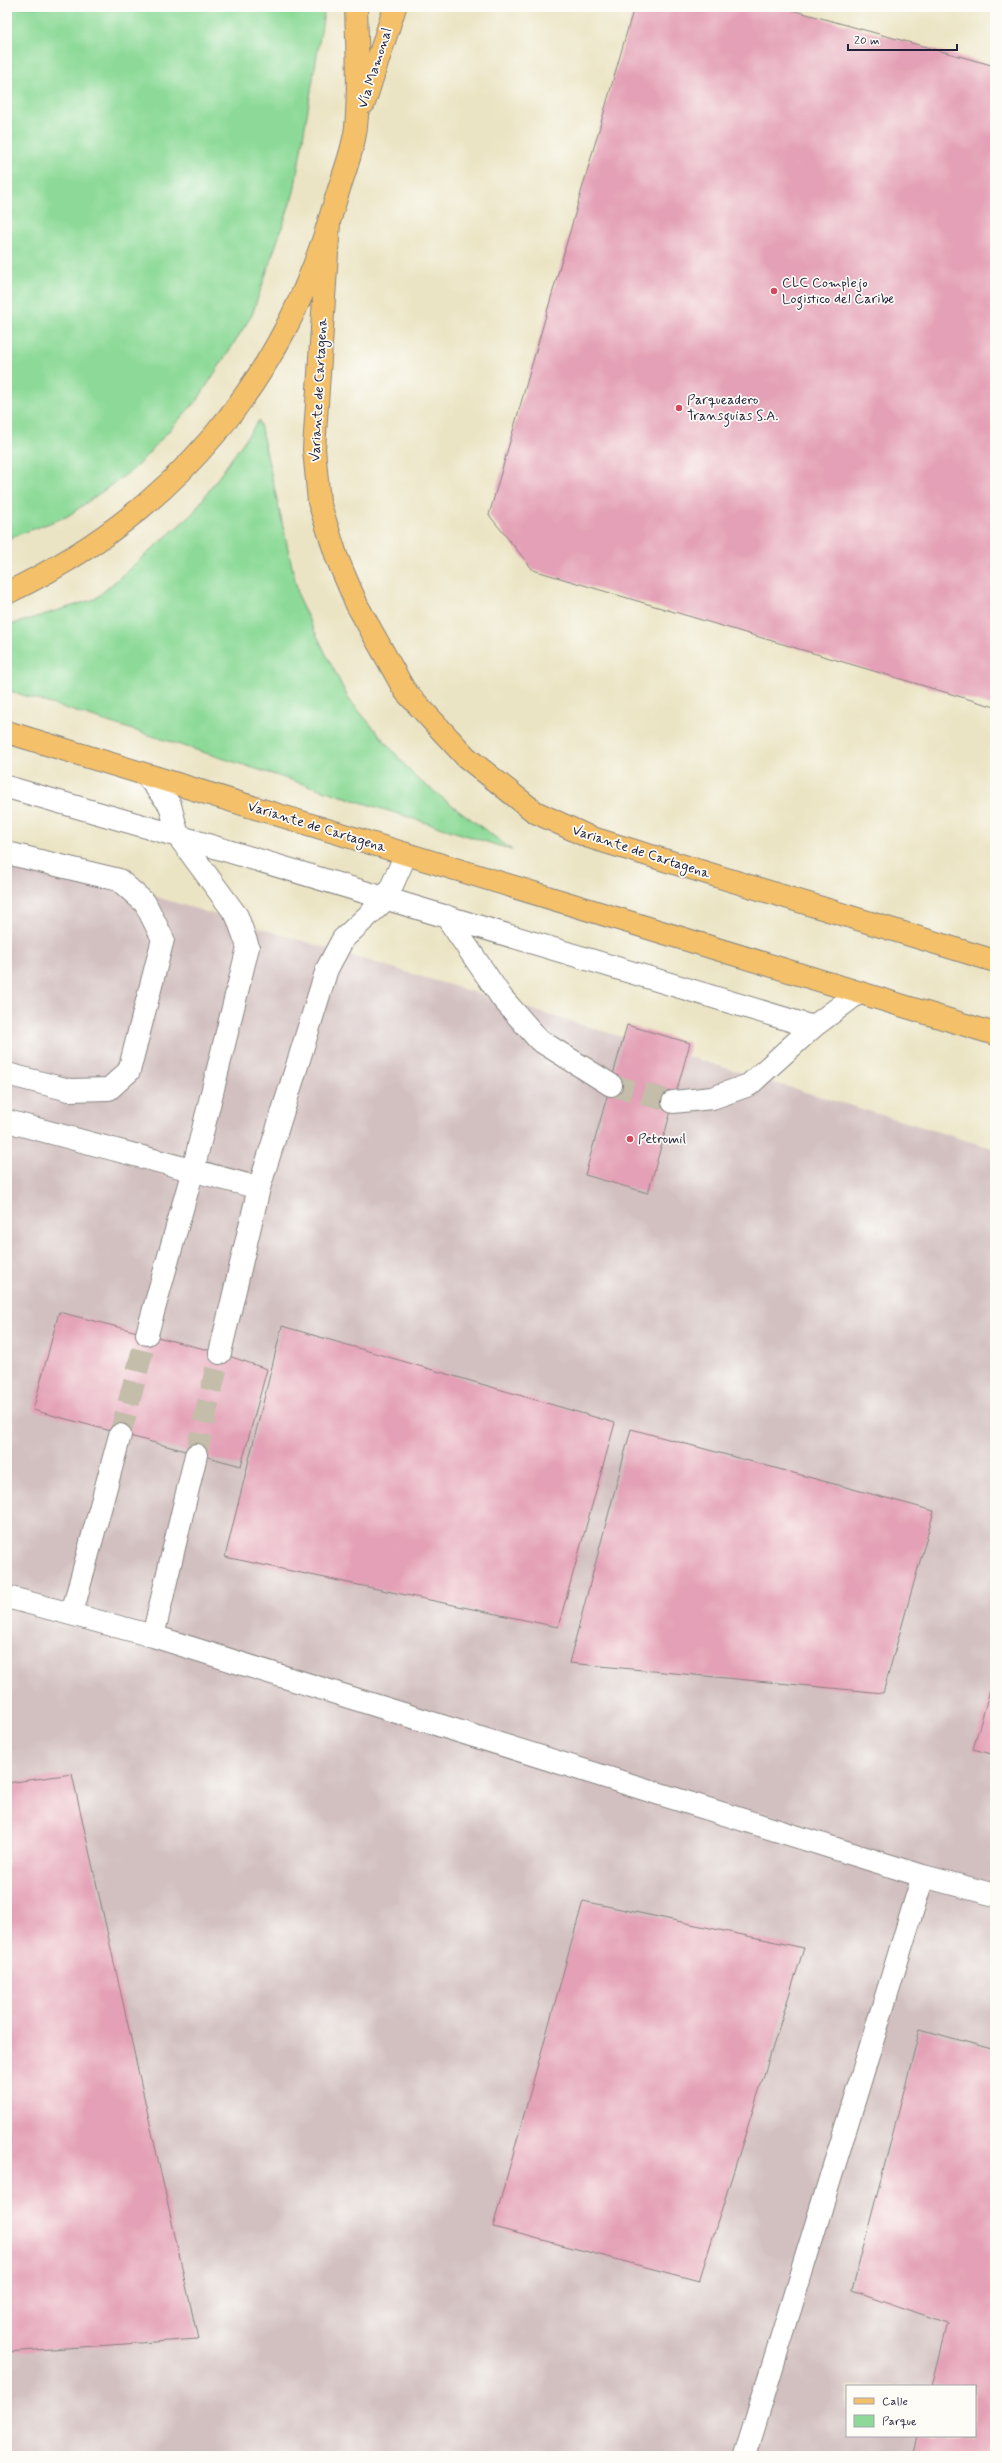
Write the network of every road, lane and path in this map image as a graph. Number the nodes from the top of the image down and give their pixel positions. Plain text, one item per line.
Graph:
1 (356, 7) edge
2 (395, 7) edge
3 (356, 129) junction
4 (329, 223) junction
5 (7, 593) edge
6 (7, 732) edge
7 (146, 775) junction
8 (7, 787) edge
9 (178, 836) junction
10 (7, 853) edge
11 (406, 854) junction
12 (386, 899) junction
13 (446, 916) junction
14 (995, 961) edge
15 (858, 993) junction
16 (814, 1027) junction
17 (995, 1034) edge
18 (7, 1074) edge
19 (611, 1085) tunnel mouth
20 (673, 1102) tunnel mouth
21 (7, 1121) edge
22 (193, 1170) junction
23 (259, 1188) junction
24 (147, 1334) tunnel mouth
25 (220, 1353) tunnel mouth
26 (120, 1435) tunnel mouth
27 (196, 1454) tunnel mouth
28 (7, 1597) edge
29 (72, 1613) junction
30 (153, 1636) junction
31 (923, 1876) junction
32 (995, 1895) edge
33 (745, 2456) edge

1 - 3 main road
2 - 3 main road, Vía Mamonal
3 - 4 main road
4 - 5 main road
4 - 14 main road, Variante de Cartagena
6 - 7 main road, Variante de Cartagena
7 - 9 lane
7 - 11 main road, Variante de Cartagena
8 - 9 lane
9 - 12 lane
9 - 22 lane
10 - 18 lane
11 - 12 lane
11 - 15 main road, Variante de Cartagena
12 - 13 lane
12 - 23 lane
13 - 16 lane
13 - 19 lane
15 - 16 lane
15 - 17 main road, Variante de Cartagena
16 - 20 lane
21 - 22 lane
22 - 23 lane
22 - 24 lane
23 - 25 lane
26 - 29 lane
27 - 30 lane
28 - 29 lane
29 - 30 lane
30 - 31 lane
31 - 32 lane
31 - 33 lane

